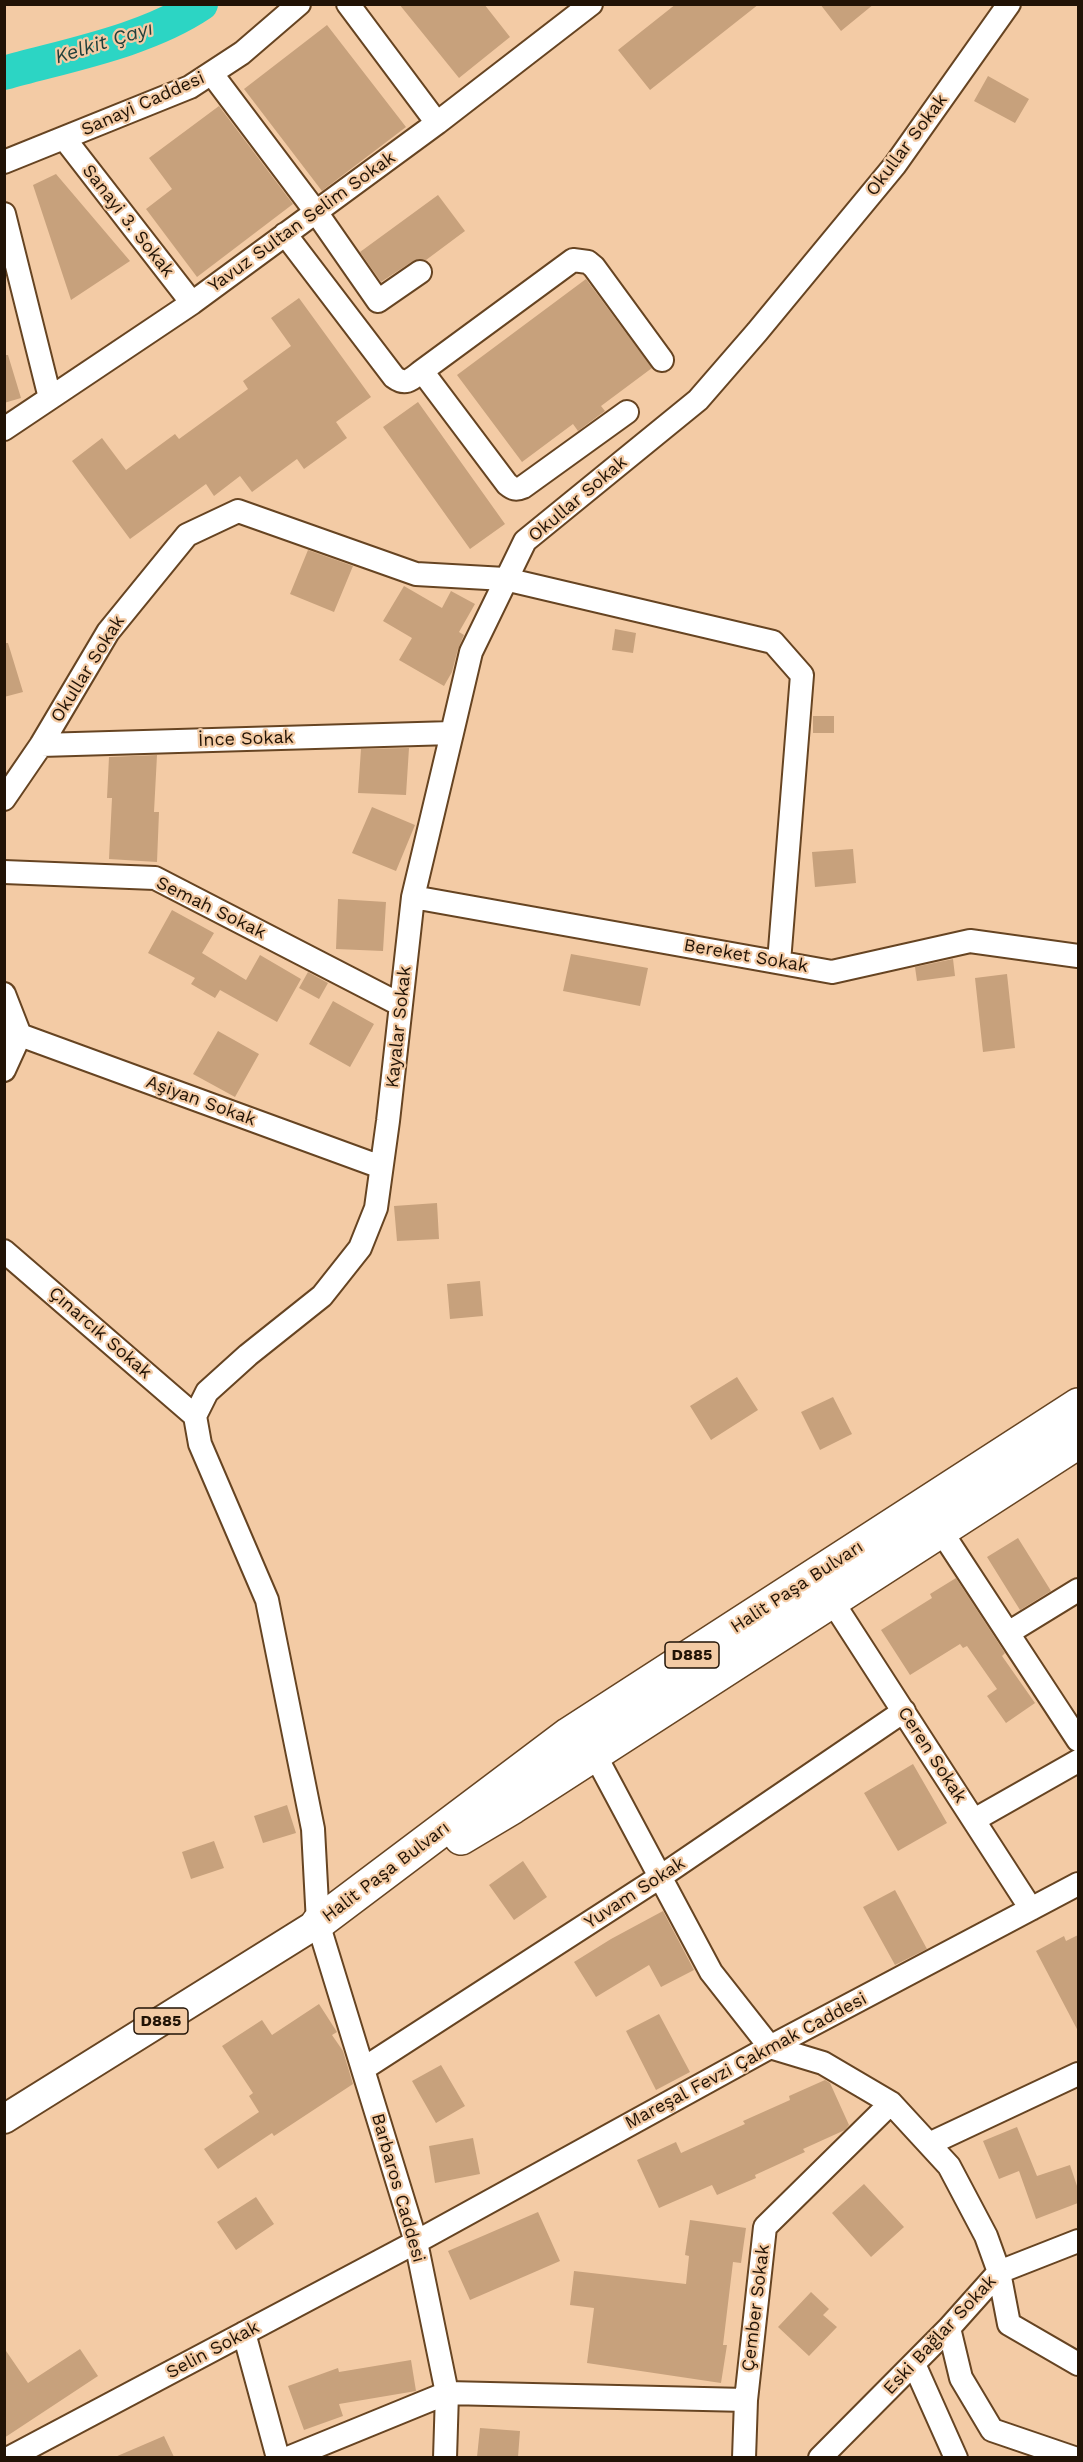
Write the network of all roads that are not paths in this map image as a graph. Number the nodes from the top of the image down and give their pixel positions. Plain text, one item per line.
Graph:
1 (299, 4) edge
2 (348, 4) edge
3 (591, 4) edge
4 (1009, 4) edge
5 (212, 74) junction
6 (437, 123) junction
7 (64, 138) junction
8 (4, 162) edge
9 (316, 212) junction
10 (4, 214) edge
11 (285, 234) junction
12 (420, 272) dead end
13 (192, 303) junction
14 (662, 360) dead end
15 (422, 371) junction
16 (50, 398) junction
17 (627, 412) dead end
18 (4, 429) edge
19 (505, 579) junction
20 (452, 733) junction
21 (34, 738) junction
22 (4, 799) edge
23 (4, 872) edge
24 (413, 897) junction
25 (1078, 956) edge
26 (779, 962) junction
27 (4, 994) edge
28 (401, 1005) junction
29 (12, 1035) edge
30 (4, 1070) edge
31 (381, 1167) junction
32 (4, 1251) edge
33 (1078, 1404) edge
34 (195, 1416) junction
35 (1078, 1442) edge
36 (941, 1531) junction
37 (1078, 1590) edge
38 (832, 1601) junction
39 (1008, 1633) junction
40 (904, 1711) junction
41 (1078, 1740) edge
42 (594, 1755) junction
43 (1078, 1761) edge
44 (974, 1820) junction
45 (660, 1877) junction
46 (1078, 1884) edge
47 (1031, 1909) junction
48 (318, 1923) junction
49 (770, 2047) junction
50 (363, 2069) junction
51 (1078, 2074) edge
52 (891, 2103) junction
53 (4, 2119) edge
54 (929, 2144) junction
55 (1078, 2241) edge
56 (416, 2242) junction
57 (999, 2272) junction
58 (949, 2328) junction
59 (244, 2333) junction
60 (914, 2364) junction
61 (1078, 2364) edge
62 (447, 2393) junction
63 (746, 2400) junction
64 (9, 2457) edge
65 (278, 2457) edge
66 (288, 2457) edge
67 (444, 2457) edge
68 (744, 2457) edge
69 (820, 2457) edge
70 (956, 2457) edge
71 (1074, 2457) edge

1 - 5 street, Sanayi Caddesi
2 - 6 street
3 - 6 street, Yavuz Sultan Selim Sokak
4 - 19 street, Okullar Sokak
5 - 7 street, Sanayi Caddesi
5 - 9 street
6 - 9 street, Yavuz Sultan Selim Sokak
7 - 8 street, Sanayi Caddesi
7 - 13 street, Sanayi 3. Sokak
9 - 11 street, Yavuz Sultan Selim Sokak
9 - 12 street
10 - 16 street
11 - 13 street, Yavuz Sultan Selim Sokak
11 - 15 street
13 - 16 street, Yavuz Sultan Selim Sokak
14 - 15 street
15 - 17 street
16 - 18 street, Yavuz Sultan Selim Sokak
19 - 20 street, Kayalar Sokak
19 - 21 street, Okullar Sokak
19 - 26 street
20 - 21 street, İnce Sokak
20 - 24 street, Kayalar Sokak
21 - 22 street, Okullar Sokak
23 - 28 street, Semah Sokak
24 - 26 street, Bereket Sokak
24 - 28 street, Kayalar Sokak
25 - 26 street, Bereket Sokak
27 - 29 street
28 - 31 street, Kayalar Sokak
29 - 30 street
29 - 31 street, Aşiyan Sokak
31 - 34 street, Kayalar Sokak
32 - 34 street, Çınarcık Sokak
33 - 48 highway, Halit Paşa Bulvarı / D885
34 - 48 street, Barbaros Caddesi
35 - 36 highway, Halit Paşa Bulvarı / D885
36 - 38 highway, Halit Paşa Bulvarı / D885
36 - 39 street
37 - 39 street
38 - 40 street, Ceren Sokak
38 - 42 highway, Halit Paşa Bulvarı / D885
39 - 41 street
40 - 44 street, Ceren Sokak
40 - 45 street, Yuvam Sokak
42 - 45 street
42 - 48 highway, Halit Paşa Bulvarı / D885
43 - 44 street
44 - 47 street, Ceren Sokak
45 - 49 street
45 - 50 street, Yuvam Sokak
46 - 47 street, Mareşal Fevzi Çakmak Caddesi
47 - 49 street, Mareşal Fevzi Çakmak Caddesi
48 - 50 street, Barbaros Caddesi
48 - 53 main road, D885
49 - 52 street
49 - 56 street, Mareşal Fevzi Çakmak Caddesi
50 - 56 street, Barbaros Caddesi
51 - 54 street
52 - 54 street
52 - 63 street, Çember Sokak
54 - 57 street
55 - 57 street, Eski Bağlar Sokak
56 - 59 street, Selin Sokak
56 - 62 street, Barbaros Caddesi
57 - 58 street, Eski Bağlar Sokak
57 - 61 street
58 - 60 street, Eski Bağlar Sokak
58 - 71 street
59 - 64 street, Selin Sokak
59 - 65 street
60 - 69 street, Eski Bağlar Sokak
60 - 70 street
62 - 63 street
62 - 66 street
62 - 67 street, Barbaros Caddesi
63 - 68 street, Çember Sokak

